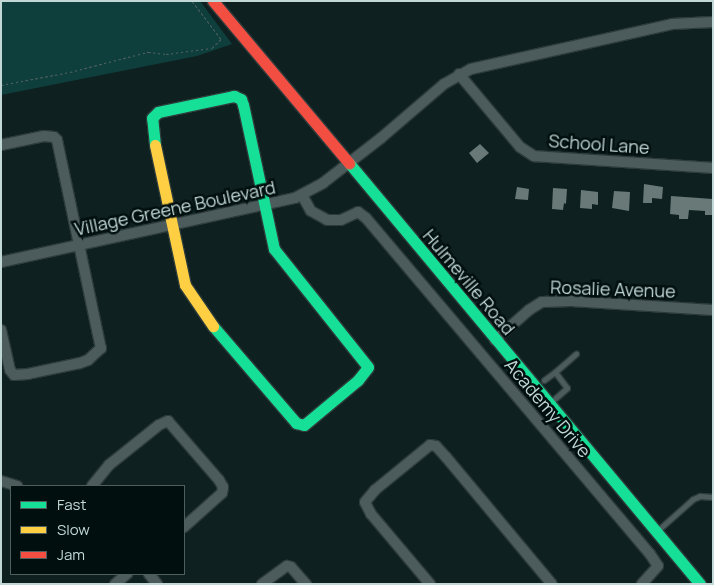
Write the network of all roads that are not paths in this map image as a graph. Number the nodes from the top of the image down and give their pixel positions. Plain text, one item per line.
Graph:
1 (228, 1) edge
2 (216, 5) edge
3 (713, 22) edge
4 (459, 74) junction
5 (1, 145) edge
6 (347, 165) junction
7 (713, 168) edge
8 (302, 195) junction
9 (264, 205) junction
10 (172, 225) junction
11 (80, 246) junction
12 (1, 262) edge
13 (713, 310) edge
14 (1, 330) edge
15 (495, 340) junction
16 (576, 354) dead end
17 (554, 372) junction
18 (544, 380) dead end
19 (549, 403) junction
20 (1, 481) edge
21 (14, 485) edge
22 (93, 485) edge
23 (713, 497) edge
24 (185, 526) edge
25 (657, 530) junction
26 (126, 575) edge
27 (115, 584) edge
28 (262, 584) edge
29 (306, 584) edge
30 (430, 584) edge
31 (552, 584) edge
32 (642, 584) edge
33 (700, 584) edge

1 - 2 street
2 - 6 street, Hulmeville Road
3 - 4 street, Village Greene Boulevard
4 - 6 street, Village Greene Boulevard
4 - 7 street, School Lane
5 - 11 street
6 - 8 street, Village Greene Boulevard
6 - 15 street, Hulmeville Road
8 - 9 street, Village Greene Boulevard
8 - 32 street, Academy Drive
9 - 10 street, Village Greene Boulevard
9 - 10 street
9 - 10 street
10 - 11 street, Village Greene Boulevard
11 - 12 street, Village Greene Boulevard
11 - 14 street
13 - 15 street, Rosalie Avenue
15 - 19 street, Hulmeville Road
16 - 17 lane
17 - 18 lane
17 - 19 lane
19 - 25 street, Hulmeville Road
20 - 21 street
22 - 24 street
23 - 25 lane
25 - 33 street, Hulmeville Road
26 - 27 street
28 - 29 street
30 - 31 street

